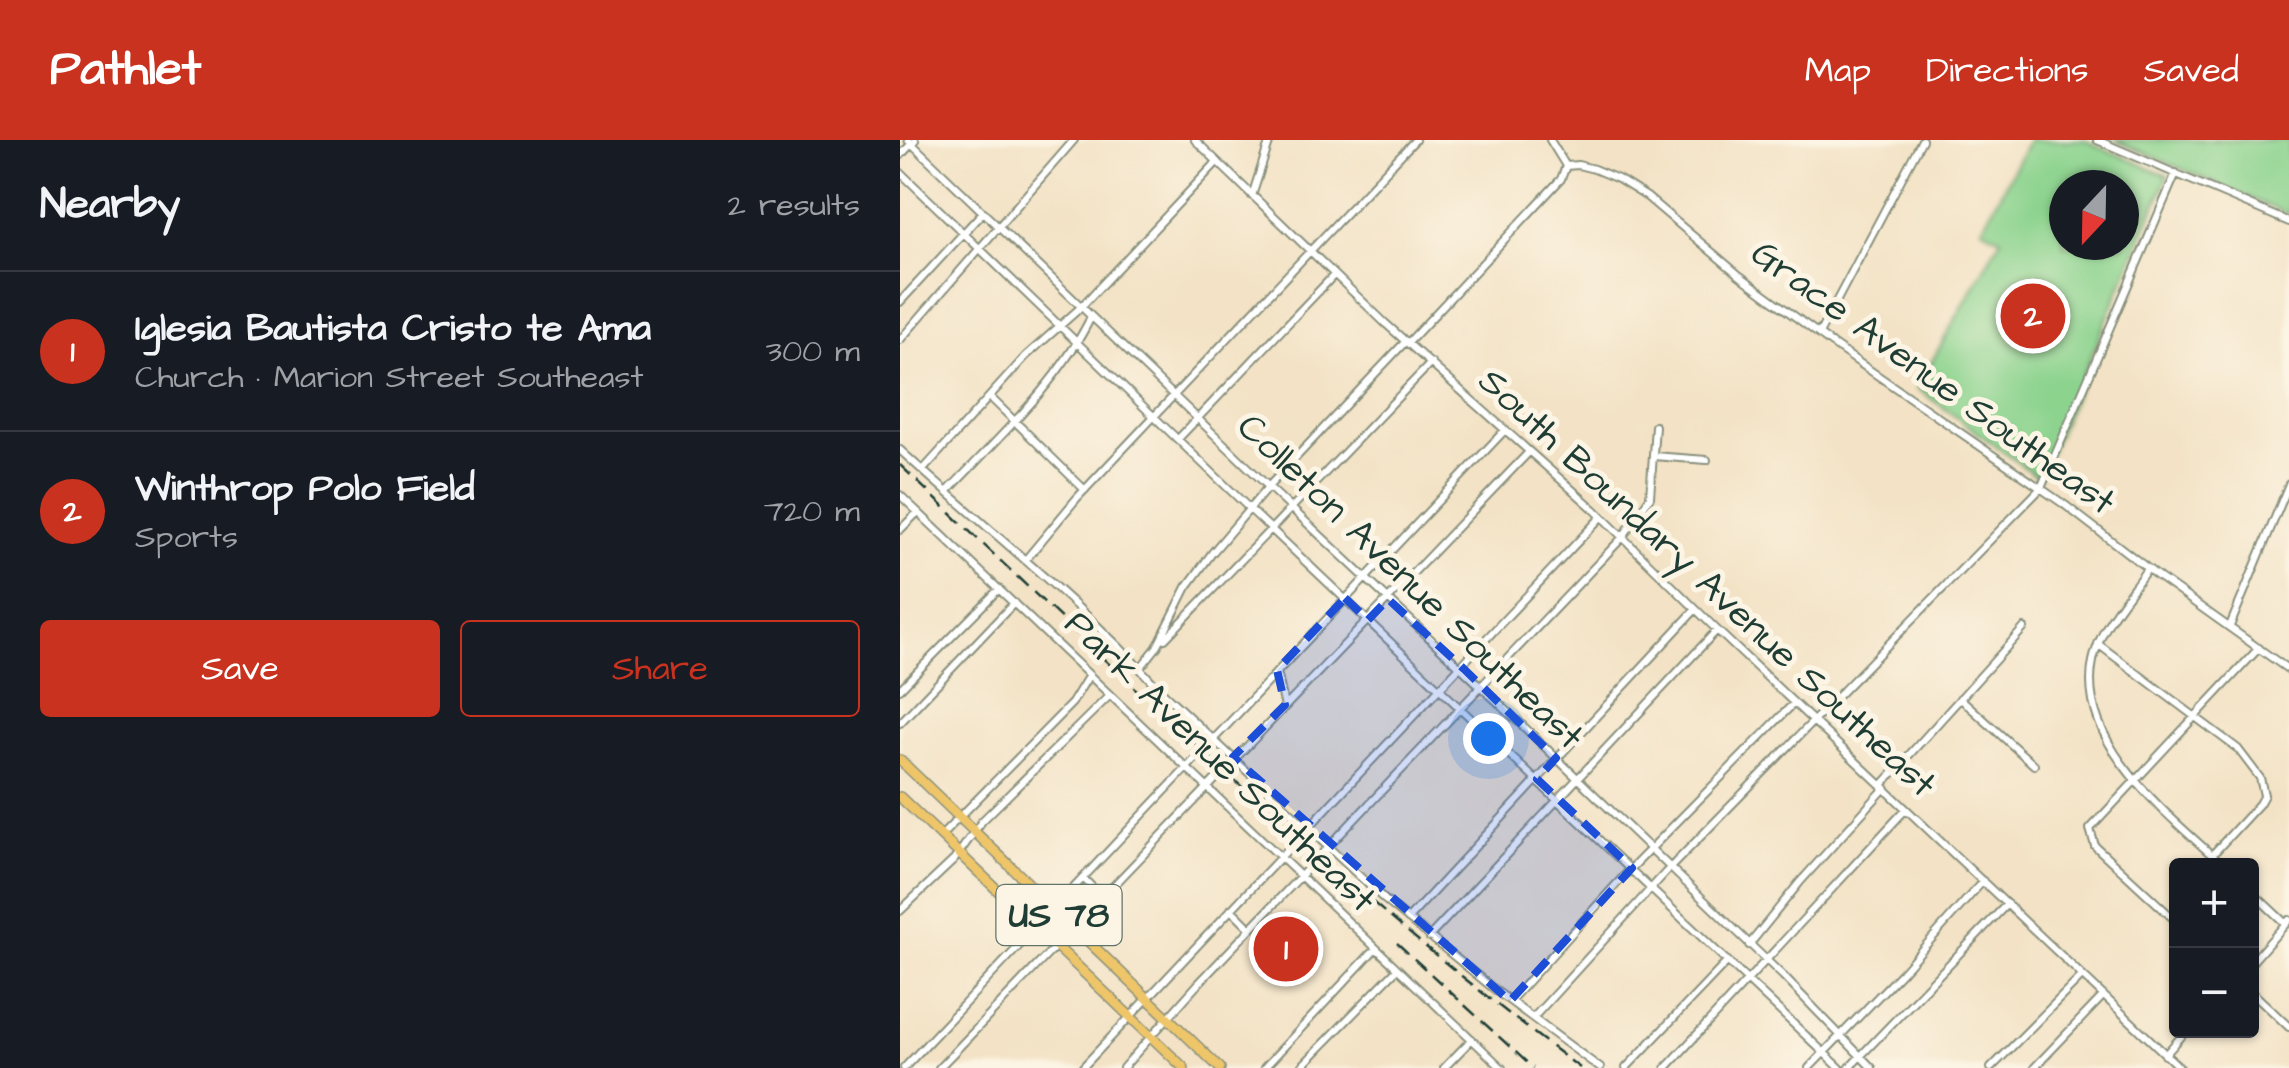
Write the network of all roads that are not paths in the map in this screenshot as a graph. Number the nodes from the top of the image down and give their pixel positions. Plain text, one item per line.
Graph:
1 (1074, 140) edge
2 (1195, 140) edge
3 (1270, 140) edge
4 (1415, 140) edge
5 (1552, 140) edge
6 (1922, 140) edge
7 (2098, 140) edge
8 (911, 141) edge
9 (900, 156) edge
10 (1217, 162) junction
11 (1566, 166) junction
12 (900, 172) edge
13 (2176, 173) junction
14 (1252, 196) junction
15 (982, 212) junction
16 (2289, 222) edge
17 (998, 227) junction
18 (962, 232) junction
19 (980, 250) junction
20 (1311, 254) junction
21 (1334, 275) junction
22 (900, 302) edge
23 (1080, 308) junction
24 (1091, 317) junction
25 (1058, 325) junction
26 (1819, 334) junction
27 (900, 340) edge
28 (1407, 342) junction
29 (1078, 344) junction
30 (1431, 363) junction
31 (1174, 396) junction
32 (990, 397) junction
33 (1154, 416) junction
34 (1198, 418) junction
35 (1013, 423) junction
36 (1655, 426) dead end
37 (1505, 430) junction
38 (1178, 439) junction
39 (900, 450) edge
40 (1528, 452) junction
41 (1653, 456) junction
42 (1707, 460) dead end
43 (922, 470) junction
44 (2289, 484) edge
45 (1268, 487) junction
46 (2040, 488) junction
47 (1085, 490) junction
48 (947, 492) junction
49 (900, 495) edge
50 (1290, 506) junction
51 (1249, 508) junction
52 (918, 512) junction
53 (1601, 517) junction
54 (1270, 527) junction
55 (900, 530) edge
56 (1622, 538) junction
57 (1027, 558) junction
58 (2148, 569) junction
59 (1365, 577) junction
60 (999, 589) junction
61 (1345, 598) junction
62 (1388, 599) junction
63 (1014, 603) junction
64 (1696, 610) junction
65 (1368, 620) junction
66 (2230, 626) junction
67 (2024, 628) dead end
68 (1716, 630) junction
69 (2098, 644) junction
70 (1157, 647) junction
71 (2259, 648) junction
72 (1461, 666) junction
73 (1141, 667) junction
74 (1277, 670) junction
75 (2289, 670) edge
76 (1090, 675) junction
77 (1480, 685) junction
78 (1441, 688) junction
79 (900, 689) edge
80 (1110, 695) junction
81 (1960, 698) junction
82 (1794, 703) junction
83 (1284, 704) junction
84 (1460, 707) junction
85 (2196, 716) junction
86 (1812, 720) junction
87 (900, 723) edge
88 (1212, 740) junction
89 (1233, 758) junction
90 (1556, 758) junction
91 (900, 760) edge
92 (2034, 765) dead end
93 (1186, 767) junction
94 (1536, 779) junction
95 (1577, 779) junction
96 (2133, 781) junction
97 (1883, 786) junction
98 (1206, 787) junction
99 (987, 790) junction
100 (900, 797) edge
101 (1558, 800) junction
102 (1000, 803) junction
103 (1906, 808) junction
104 (959, 817) junction
105 (1310, 829) junction
106 (974, 832) junction
107 (941, 836) junction
108 (1328, 847) junction
109 (1651, 850) junction
110 (960, 854) junction
111 (2212, 855) junction
112 (1280, 857) junction
113 (2215, 858) edge
114 (1632, 868) junction
115 (1670, 868) junction
116 (1301, 877) junction
117 (1082, 878) junction
118 (1982, 881) junction
119 (1651, 888) junction
120 (1102, 896) junction
121 (2259, 898) edge
122 (2007, 904) junction
123 (1053, 909) junction
124 (1231, 909) junction
125 (900, 910) edge
126 (2169, 914) edge
127 (1408, 919) junction
128 (2287, 922) edge
129 (1036, 926) junction
130 (1073, 928) junction
131 (1251, 929) junction
132 (1429, 936) junction
133 (1749, 945) junction
134 (1056, 946) junction
135 (1376, 948) junction
136 (2259, 954) edge
137 (1765, 960) junction
138 (1728, 961) junction
139 (1397, 968) junction
140 (2082, 976) junction
141 (1748, 978) junction
142 (2103, 996) junction
143 (1148, 998) junction
144 (2259, 999) edge
145 (1510, 1001) junction
146 (1131, 1017) junction
147 (1168, 1018) junction
148 (1533, 1018) junction
149 (2289, 1027) edge
150 (1840, 1035) junction
151 (1153, 1037) junction
152 (2181, 1038) edge
153 (1472, 1040) junction
154 (1824, 1052) junction
155 (2165, 1055) junction
156 (1860, 1056) junction
157 (1494, 1061) junction
158 (904, 1066) edge
159 (939, 1068) edge
160 (1082, 1068) edge
161 (1123, 1068) edge
162 (1184, 1068) edge
163 (1220, 1068) edge
164 (1264, 1068) edge
165 (1300, 1068) edge
166 (1444, 1068) edge
167 (1487, 1068) edge
168 (1502, 1068) edge
169 (1600, 1068) edge
170 (1626, 1068) edge
171 (1666, 1068) edge
172 (1809, 1068) edge
173 (1840, 1068) edge
174 (1849, 1068) edge
175 (1872, 1068) edge
176 (1990, 1068) edge
177 (2034, 1068) edge
178 (2178, 1068) edge

1 - 17 street
2 - 10 street, South Boundary Avenue Southeast
3 - 14 street
4 - 20 street
5 - 11 street
6 - 26 street
7 - 13 street
8 - 9 street
8 - 15 street, Colleton Avenue Southeast
10 - 14 street, South Boundary Avenue Southeast
10 - 23 street
11 - 26 street, Grace Avenue Southeast
11 - 28 street
12 - 18 street, Colleton Avenue Southeast
13 - 16 street
13 - 46 street
14 - 20 street, South Boundary Avenue Southeast
15 - 17 street, Colleton Avenue Southeast
15 - 18 street
17 - 19 street
17 - 23 street, Colleton Avenue Southeast
18 - 19 street, Colleton Avenue Southeast
18 - 22 street
19 - 25 street, Colleton Avenue Southeast
19 - 27 street
20 - 21 street, South Boundary Avenue Southeast
20 - 31 street
21 - 28 street, South Boundary Avenue Southeast
21 - 34 street
23 - 24 street, Colleton Avenue Southeast
23 - 25 street
24 - 29 street
24 - 31 street, Colleton Avenue Southeast
25 - 29 street, Colleton Avenue Southeast
25 - 32 street
26 - 46 street, Grace Avenue Southeast
28 - 30 street, South Boundary Avenue Southeast
28 - 45 street
29 - 33 street, Colleton Avenue Southeast
29 - 35 street
30 - 37 street, South Boundary Avenue Southeast
30 - 50 street
31 - 33 street
31 - 34 street, Colleton Avenue Southeast
32 - 35 street
32 - 43 street
33 - 38 street, Colleton Avenue Southeast
33 - 47 street
34 - 38 street
34 - 45 street, Colleton Avenue Southeast
35 - 47 street
35 - 48 street
36 - 41 street
37 - 40 street, South Boundary Avenue Southeast
37 - 59 street
38 - 51 street, Colleton Avenue Southeast
39 - 43 street, Park Avenue Southeast
40 - 53 street, South Boundary Avenue Southeast
40 - 62 street
41 - 42 street
41 - 56 street
43 - 48 street, Park Avenue Southeast
44 - 66 street
45 - 50 street, Colleton Avenue Southeast
45 - 51 street
46 - 58 street, Grace Avenue Southeast
46 - 86 street
47 - 57 street
48 - 57 street, Park Avenue Southeast
49 - 52 street, Park Avenue Southeast
50 - 54 street
50 - 59 street, Colleton Avenue Southeast
51 - 54 street, Colleton Avenue Southeast
51 - 70 street
52 - 55 street
52 - 60 street, Park Avenue Southeast
53 - 56 street, South Boundary Avenue Southeast
53 - 72 street
54 - 61 street, Colleton Avenue Southeast
54 - 70 street
56 - 64 street, South Boundary Avenue Southeast
56 - 77 street
57 - 73 street, Park Avenue Southeast
58 - 66 street, Grace Avenue Southeast
58 - 69 street
59 - 61 street
59 - 62 street, Colleton Avenue Southeast
60 - 63 street, Park Avenue Southeast
60 - 79 street
61 - 65 street, Colleton Avenue Southeast
61 - 74 street
62 - 65 street
62 - 72 street, Colleton Avenue Southeast
63 - 76 street, Park Avenue Southeast
63 - 87 street
64 - 68 street, South Boundary Avenue Southeast
64 - 90 street
65 - 78 street, Colleton Avenue Southeast
65 - 83 street
66 - 71 street, Grace Avenue Southeast
67 - 81 street
68 - 82 street, South Boundary Avenue Southeast
68 - 95 street
69 - 85 street
69 - 96 street
70 - 73 street
71 - 75 street, Grace Avenue Southeast
71 - 85 street
72 - 77 street, Colleton Avenue Southeast
72 - 78 street
73 - 88 street, Park Avenue Southeast
74 - 83 street
74 - 88 street
76 - 80 street, Park Avenue Southeast
76 - 99 street
77 - 84 street
77 - 90 street, Colleton Avenue Southeast
78 - 84 street, Colleton Avenue Southeast
78 - 105 street
80 - 93 street, Park Avenue Southeast
80 - 102 street
81 - 92 street
81 - 97 street
82 - 86 street, South Boundary Avenue Southeast
82 - 109 street
83 - 89 street
84 - 94 street, Colleton Avenue Southeast
84 - 108 street
85 - 96 street
85 - 111 street
86 - 97 street, South Boundary Avenue Southeast
86 - 115 street
88 - 89 street, Park Avenue Southeast
88 - 93 street
89 - 98 street
89 - 105 street, Park Avenue Southeast
90 - 94 street
90 - 95 street, Colleton Avenue Southeast
91 - 104 main road, US 78
93 - 98 street, Park Avenue Southeast
93 - 117 street
94 - 101 street, Colleton Avenue Southeast
94 - 127 street
95 - 101 street
95 - 109 street, Colleton Avenue Southeast
96 - 111 street
96 - 126 street
97 - 103 street, South Boundary Avenue Southeast
97 - 133 street
98 - 112 street, Park Avenue Southeast
98 - 120 street
99 - 102 street
99 - 104 street
100 - 107 main road, US 78
101 - 114 street, Colleton Avenue Southeast
101 - 132 street
102 - 106 street
103 - 118 street, South Boundary Avenue Southeast
103 - 137 street
104 - 106 main road, US 78
104 - 107 street
105 - 108 street, Park Avenue Southeast
105 - 112 street
106 - 110 street
106 - 123 main road, US 78
107 - 110 main road, US 78
108 - 116 street
108 - 127 street, Park Avenue Southeast
109 - 114 street
109 - 115 street, Colleton Avenue Southeast
110 - 125 street
110 - 129 main road, US 78
111 - 113 street
112 - 116 street, Park Avenue Southeast
112 - 124 street
114 - 119 street, Colleton Avenue Southeast
114 - 145 street
115 - 119 street
115 - 133 street, Colleton Avenue Southeast
116 - 131 street
116 - 135 street, Park Avenue Southeast
117 - 120 street
117 - 123 street
118 - 122 street, South Boundary Avenue Southeast
118 - 150 street
119 - 138 street, Colleton Avenue Southeast
119 - 148 street
120 - 130 street
121 - 128 street
122 - 140 street, South Boundary Avenue Southeast
122 - 156 street
123 - 129 street
123 - 130 main road, US 78
124 - 131 street
124 - 143 street
127 - 132 street, Park Avenue Southeast
128 - 136 street
129 - 134 main road, US 78
129 - 158 street
130 - 134 street
130 - 143 main road, US 78
131 - 147 street
132 - 145 street, Park Avenue Southeast
133 - 137 street, Colleton Avenue Southeast
134 - 146 main road, US 78
134 - 159 street
135 - 139 street, Park Avenue Southeast
135 - 164 street
137 - 141 street
137 - 150 street, Colleton Avenue Southeast
138 - 141 street, Colleton Avenue Southeast
138 - 170 street
139 - 153 street, Park Avenue Southeast
139 - 165 street
140 - 142 street, South Boundary Avenue Southeast
140 - 176 street
141 - 154 street, Colleton Avenue Southeast
141 - 171 street
142 - 155 street, South Boundary Avenue Southeast
142 - 177 street
143 - 146 street
143 - 147 main road, US 78
144 - 149 street
145 - 148 street, Park Avenue Southeast
146 - 151 main road, US 78
146 - 160 street
147 - 151 street
147 - 163 main road, US 78
148 - 169 street, Park Avenue Southeast
150 - 154 street
150 - 156 street, Colleton Avenue Southeast
151 - 161 street
151 - 162 main road, US 78
152 - 155 street
153 - 157 street, Park Avenue Southeast
153 - 166 street
154 - 172 street
154 - 173 street, Colleton Avenue Southeast
155 - 178 street, South Boundary Avenue Southeast
156 - 174 street
156 - 175 street, Colleton Avenue Southeast
157 - 167 street
157 - 168 street, Park Avenue Southeast

